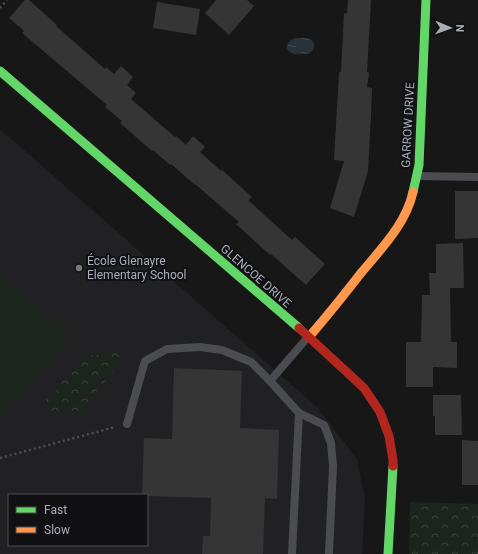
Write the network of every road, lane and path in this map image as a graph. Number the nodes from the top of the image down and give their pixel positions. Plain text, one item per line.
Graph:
1 (7, 0) edge
2 (426, 0) edge
3 (0, 8) edge
4 (0, 71) edge
5 (417, 176) junction
6 (478, 177) edge
7 (309, 337) junction
8 (270, 381) junction
9 (299, 413) junction
10 (127, 424) joint
11 (0, 458) edge
12 (292, 554) edge
13 (329, 554) edge
14 (388, 554) edge

1 - 3 path
2 - 5 street, GARROW DRIVE
4 - 7 street, GLENCOE DRIVE
5 - 6 lane
5 - 7 street, GARROW DRIVE
7 - 8 lane
7 - 14 street, GLENCOE DRIVE
8 - 9 lane
8 - 10 lane
9 - 12 lane
9 - 13 lane
10 - 11 path

